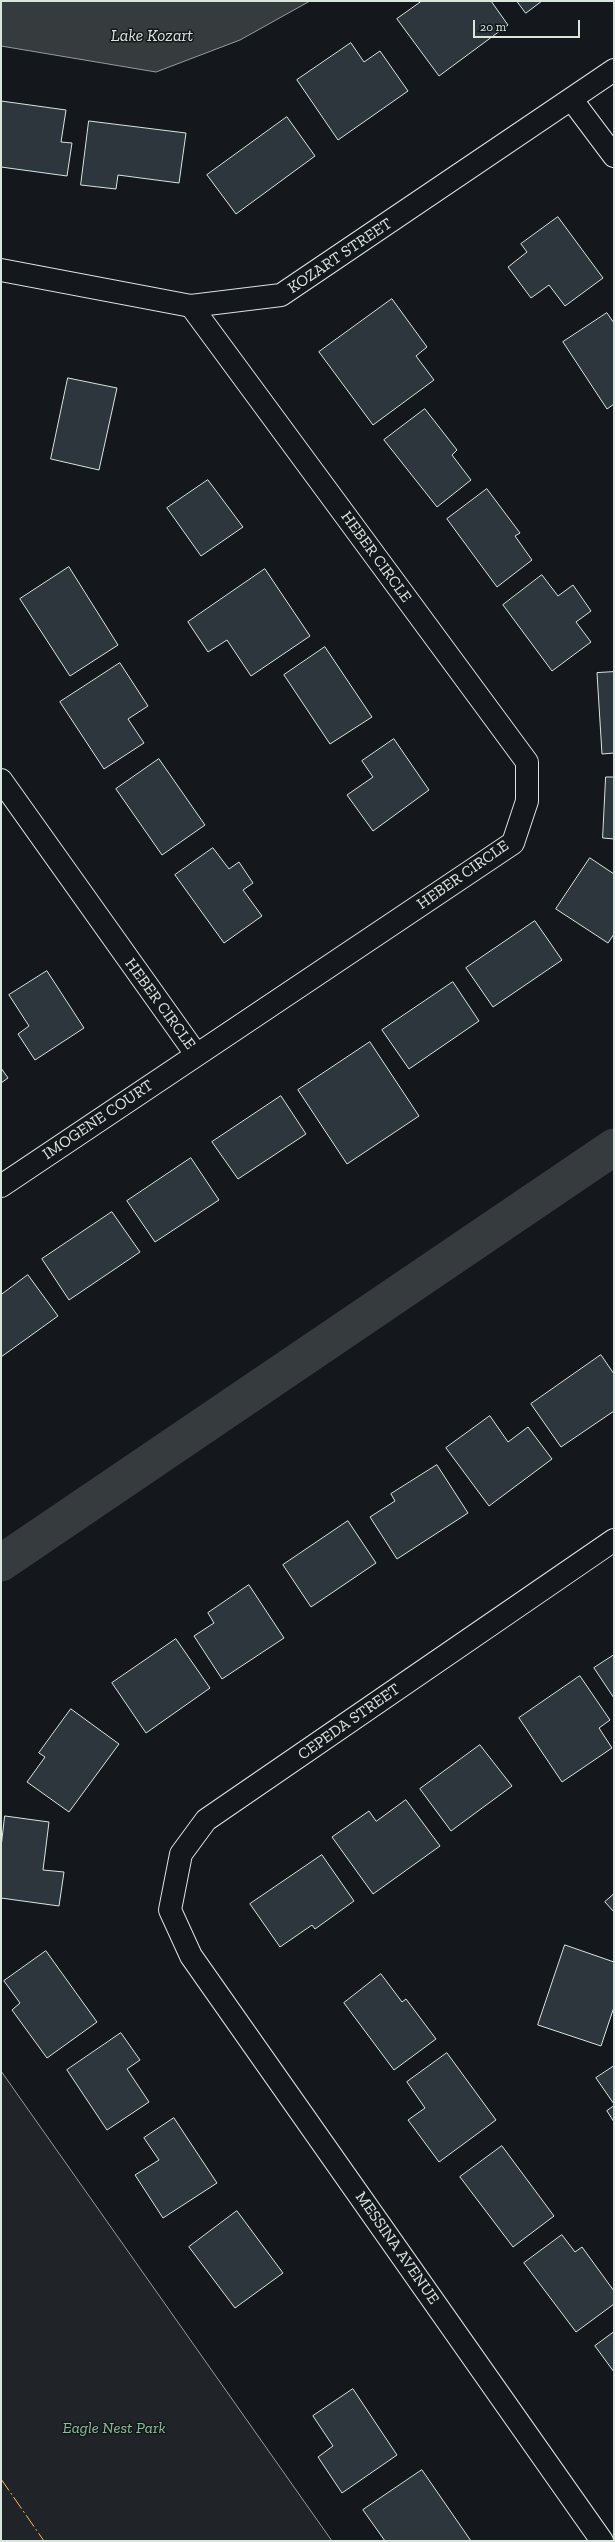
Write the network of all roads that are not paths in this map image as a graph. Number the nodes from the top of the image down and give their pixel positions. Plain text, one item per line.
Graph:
1 (614, 70) edge
2 (572, 100) junction
3 (614, 156) edge
4 (1, 270) edge
5 (191, 306) junction
6 (1, 780) edge
7 (196, 1054) junction
8 (1, 1186) edge
9 (614, 1540) edge
10 (191, 1956) joint
11 (602, 2541) edge

1 - 2 street, KOZART STREET
2 - 3 street
2 - 5 street, KOZART STREET
4 - 5 street, KOZART STREET
5 - 7 street, HEBER CIRCLE
6 - 7 street, HEBER CIRCLE
7 - 8 street, IMOGENE COURT
9 - 10 street, CEPEDA STREET
10 - 11 street, MESSINA AVENUE

